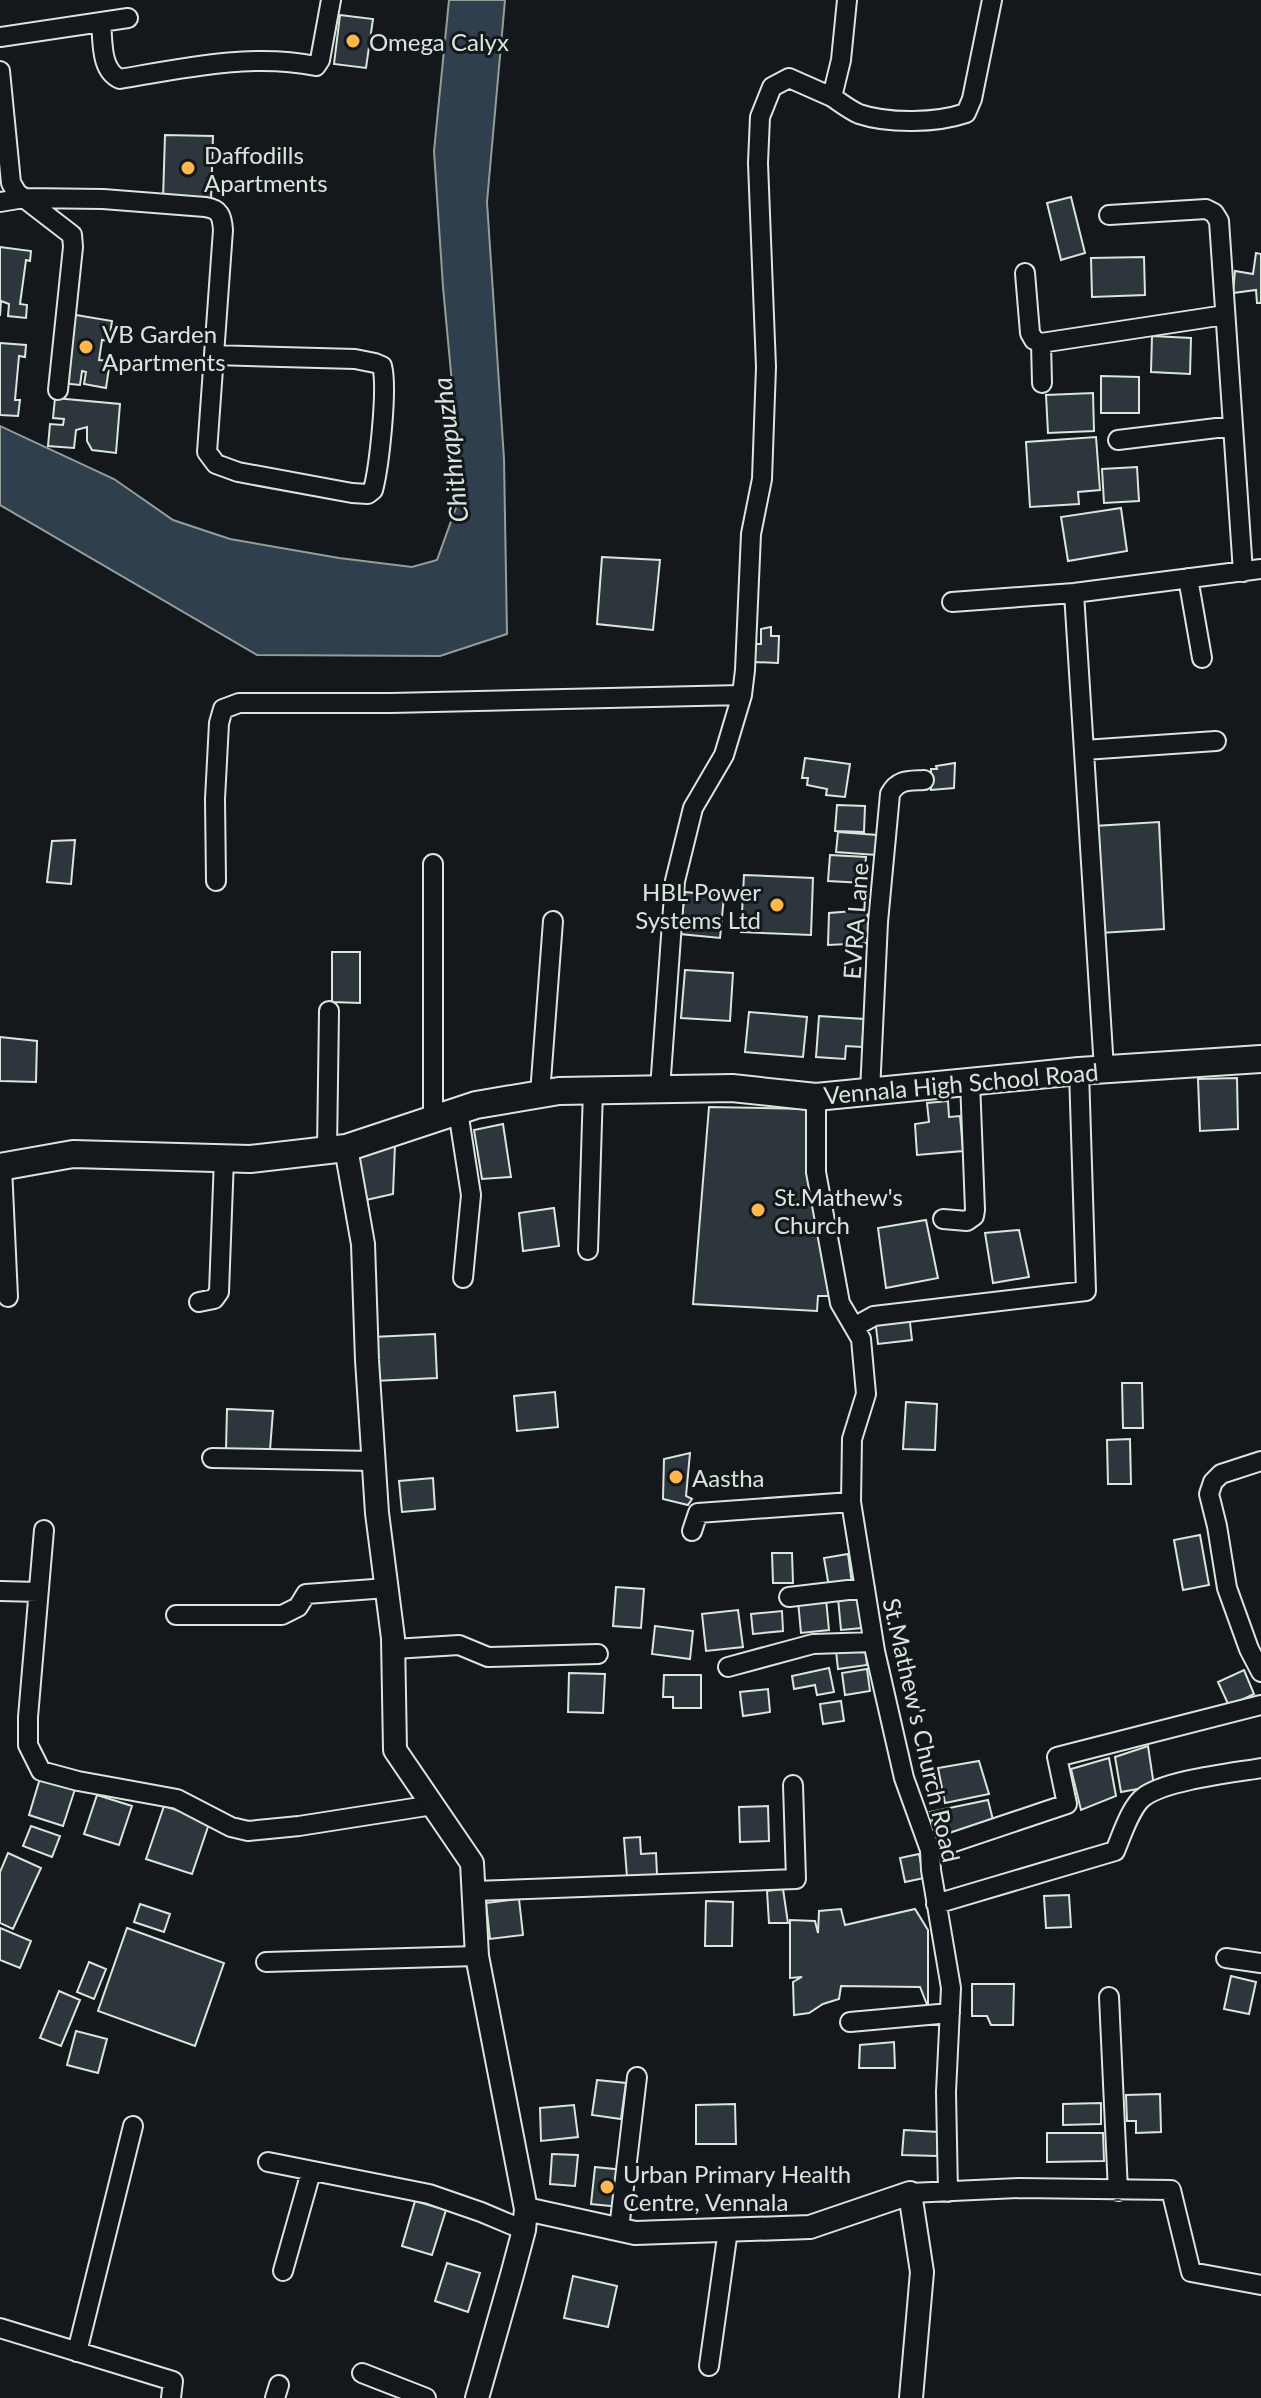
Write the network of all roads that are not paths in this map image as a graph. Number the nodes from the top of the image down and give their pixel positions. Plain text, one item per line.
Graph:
1 (331, 0) edge
2 (847, 0) edge
3 (992, 0) edge
4 (128, 18) dead end
5 (101, 22) junction
6 (0, 37) edge
7 (0, 71) edge
8 (832, 97) junction
9 (24, 198) junction
10 (0, 202) edge
11 (1109, 215) dead end
12 (1025, 273) dead end
13 (1225, 315) junction
14 (1041, 343) junction
15 (214, 355) junction
16 (1042, 383) dead end
17 (58, 390) dead end
18 (1233, 426) junction
19 (1118, 440) dead end
20 (1252, 570) edge
21 (1188, 578) junction
22 (1074, 593) junction
23 (952, 602) dead end
24 (1202, 658) dead end
25 (742, 695) junction
26 (1216, 741) dead end
27 (1084, 750) junction
28 (924, 780) dead end
29 (433, 864) dead end
30 (216, 881) dead end
31 (553, 921) dead end
32 (329, 1011) dead end
33 (1261, 1059) edge
34 (1092, 1070) junction
35 (970, 1081) junction
36 (660, 1089) junction
37 (593, 1090) junction
38 (870, 1092) junction
39 (540, 1094) junction
40 (816, 1097) junction
41 (458, 1111) junction
42 (433, 1119) junction
43 (337, 1149) junction
44 (224, 1158) junction
45 (1, 1167) edge
46 (943, 1219) dead end
47 (588, 1250) dead end
48 (463, 1278) dead end
49 (8, 1297) dead end
50 (199, 1302) dead end
51 (854, 1327) junction
52 (212, 1458) dead end
53 (374, 1461) junction
54 (1261, 1461) edge
55 (851, 1502) junction
56 (44, 1530) dead end
57 (692, 1531) dead end
58 (387, 1588) junction
59 (865, 1588) junction
60 (0, 1591) edge
61 (38, 1592) junction
62 (789, 1597) dead end
63 (176, 1615) dead end
64 (873, 1642) junction
65 (394, 1649) junction
66 (598, 1654) dead end
67 (728, 1667) dead end
68 (1261, 1672) edge
69 (1261, 1705) edge
70 (1261, 1768) edge
71 (793, 1785) dead end
72 (433, 1805) junction
73 (930, 1850) junction
74 (474, 1891) junction
75 (936, 1904) junction
76 (477, 1956) junction
77 (1226, 1958) dead end
78 (266, 1962) dead end
79 (1261, 1963) edge
80 (1109, 1997) dead end
81 (950, 2013) junction
82 (850, 2022) dead end
83 (637, 2077) dead end
84 (133, 2126) dead end
85 (268, 2162) dead end
86 (311, 2172) junction
87 (1118, 2191) junction
88 (948, 2192) junction
89 (910, 2193) junction
90 (525, 2220) junction
91 (619, 2229) junction
92 (728, 2230) junction
93 (283, 2271) dead end
94 (1261, 2285) edge
95 (0, 2328) edge
96 (77, 2352) junction
97 (709, 2366) dead end
98 (362, 2373) dead end
99 (171, 2398) edge
100 (426, 2398) edge
101 (477, 2398) edge
102 (911, 2398) edge

1 - 5 street
2 - 8 street
3 - 8 street
4 - 5 street
5 - 6 street
7 - 9 street
8 - 25 street
9 - 10 street
9 - 15 street
9 - 17 street
11 - 13 street
12 - 14 street
13 - 14 street
13 - 18 street
14 - 16 street
15 - 15 street
18 - 19 street
18 - 20 street
20 - 21 street
21 - 22 street
21 - 24 street
22 - 23 street
22 - 27 street
25 - 30 street
25 - 36 street
26 - 27 street
27 - 34 street
28 - 38 street, EVRA Lane
29 - 42 street
31 - 39 street
32 - 43 street
33 - 34 main road, Vennala High School Road
34 - 35 main road, Vennala High School Road
34 - 51 street
35 - 38 main road, Vennala High School Road
35 - 46 street
36 - 37 main road, Vennala High School Road
36 - 40 main road, Vennala High School Road
37 - 39 main road, Vennala High School Road
37 - 47 street
38 - 40 main road, Vennala High School Road
39 - 41 main road, Vennala High School Road
40 - 51 street, St.Mathew's Church Road
41 - 42 main road, Vennala High School Road
41 - 48 street
42 - 43 main road, Vennala High School Road
43 - 44 main road, Vennala High School Road
43 - 53 street
44 - 45 main road, Vennala High School Road
44 - 50 street
45 - 49 street
51 - 55 street, St.Mathew's Church Road
52 - 53 street
53 - 58 street
54 - 68 street
55 - 57 street
55 - 59 street, St.Mathew's Church Road
56 - 61 street
58 - 63 street
58 - 65 street
59 - 62 street
59 - 64 street, St.Mathew's Church Road
60 - 61 street
61 - 72 street
64 - 67 street
64 - 73 street, St.Mathew's Church Road
65 - 66 street
65 - 72 street
69 - 73 street
70 - 75 street
71 - 74 street
72 - 74 street
73 - 75 street, St.Mathew's Church Road
74 - 76 street
75 - 81 street, St.Mathew's Church Road
76 - 78 street
76 - 90 street
77 - 79 street
80 - 87 street
81 - 82 street
81 - 88 street, St.Mathew's Church Road
83 - 91 street
84 - 96 street
85 - 86 street
86 - 90 street
86 - 93 street
87 - 88 street
87 - 94 street
88 - 89 street
89 - 92 street
89 - 102 street
90 - 91 street
90 - 101 street
91 - 92 street
92 - 97 street
95 - 96 street
96 - 99 street
98 - 100 street

